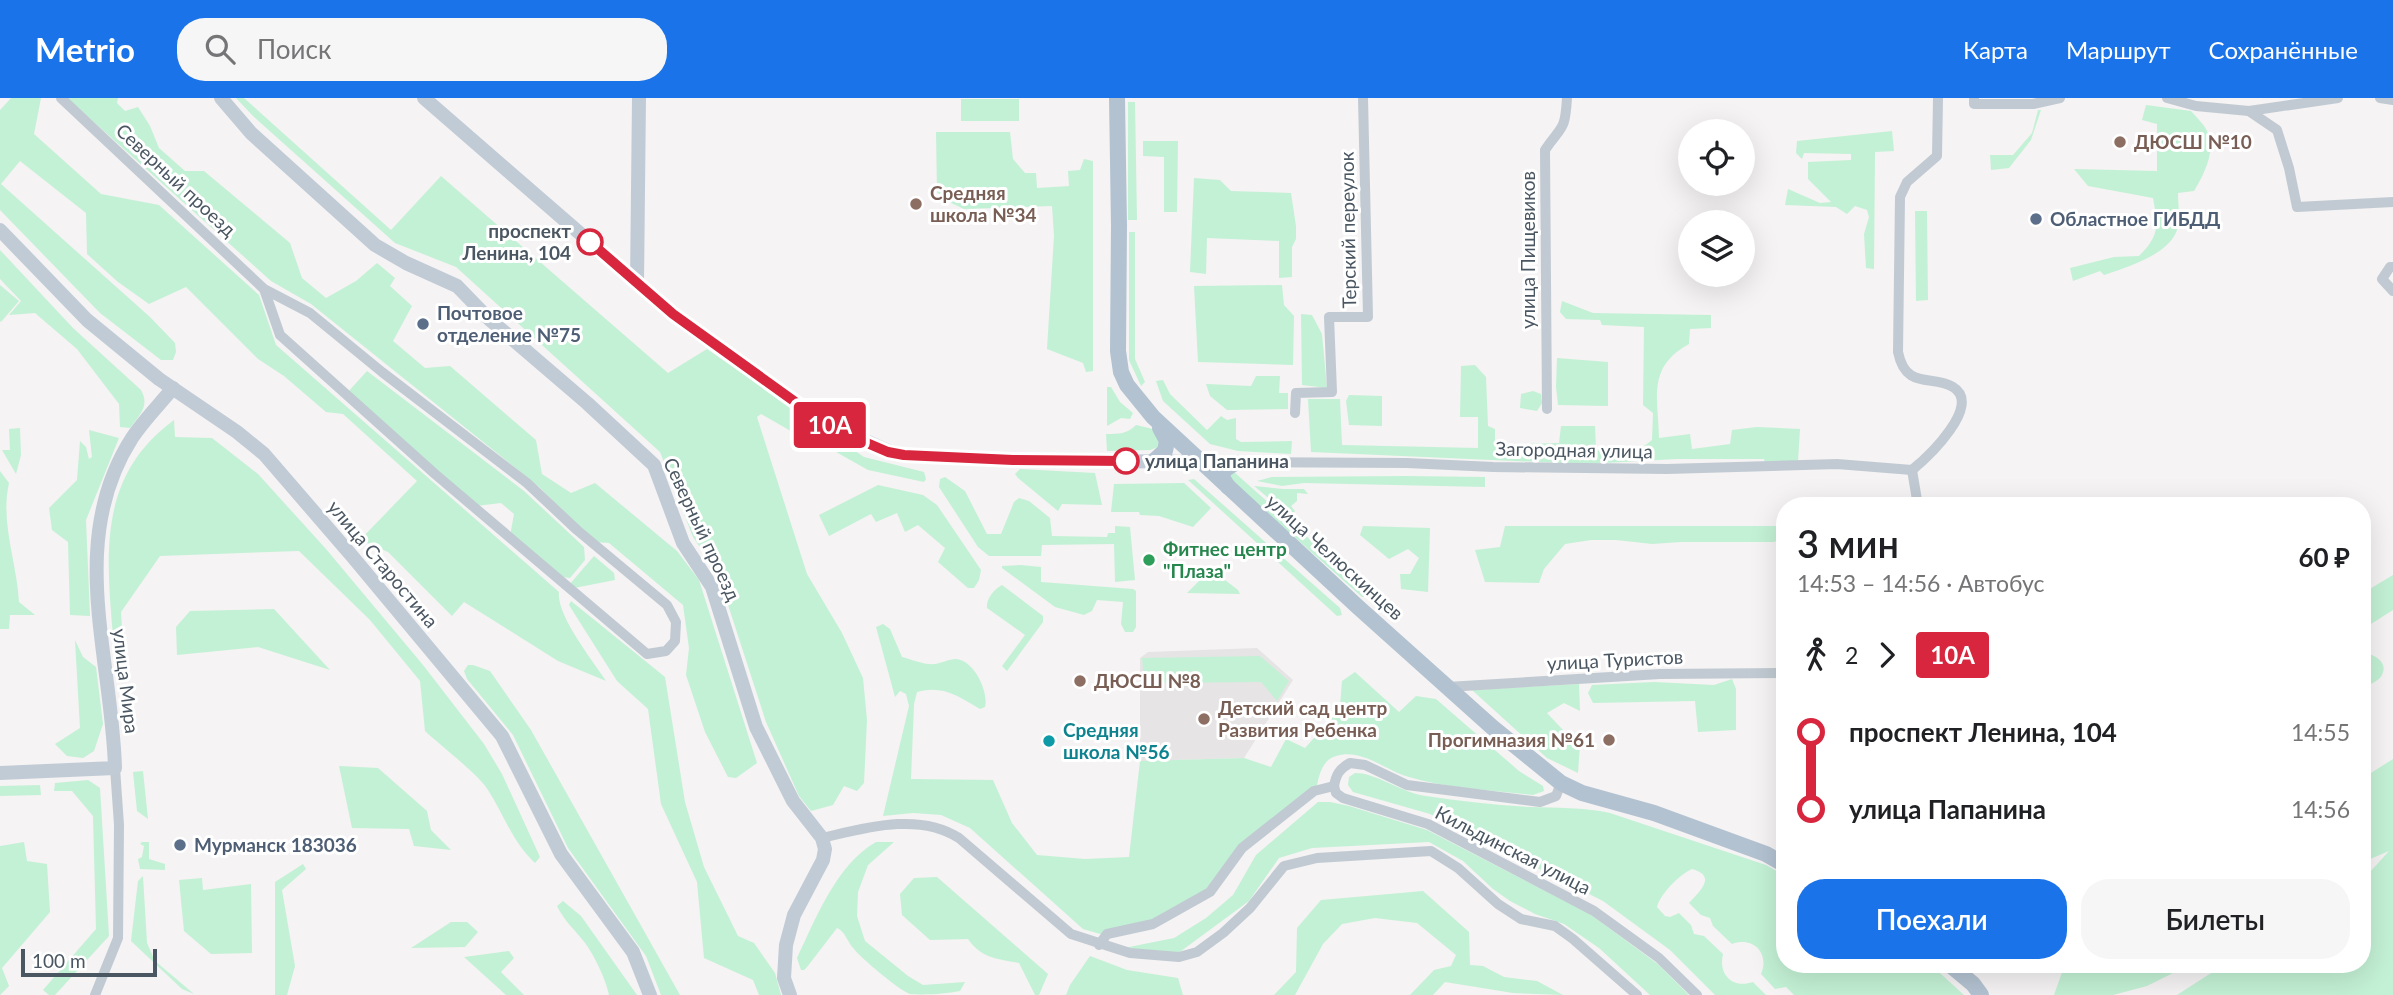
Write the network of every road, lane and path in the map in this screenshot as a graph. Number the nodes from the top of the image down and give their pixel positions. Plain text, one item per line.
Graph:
1 (61, 98) edge
2 (221, 98) edge
3 (424, 98) edge
4 (639, 98) edge
5 (1117, 98) edge
6 (1363, 98) edge
7 (1567, 98) edge
8 (2060, 98) edge
9 (2167, 98) edge
10 (2338, 98) edge
11 (2380, 98) edge
12 (2393, 100) edge
13 (1974, 101) edge
14 (1939, 102) edge
15 (2249, 111) junction
16 (2393, 202) edge
17 (0, 230) edge
18 (2393, 267) edge
19 (637, 283) junction
20 (264, 289) junction
21 (2392, 291) edge
22 (173, 388) junction
23 (1546, 409) dead end
24 (1296, 413) dead end
25 (1153, 417) junction
26 (1154, 461) junction
27 (1200, 462) junction
28 (1235, 463) junction
29 (1912, 470) junction
30 (1230, 489) junction
31 (1916, 497) edge
32 (1776, 673) edge
33 (1447, 687) junction
34 (115, 768) junction
35 (0, 773) edge
36 (1561, 783) junction
37 (1334, 786) junction
38 (821, 838) junction
39 (1776, 860) edge
40 (1099, 945) junction
41 (1960, 973) edge
42 (95, 995) edge
43 (650, 995) edge
44 (790, 995) edge
45 (1637, 995) edge
46 (1698, 995) edge
47 (1981, 995) edge

1 - 20 street, Северный проезд
2 - 38 main road, Северный проезд
3 - 19 main road
4 - 19 main road
5 - 25 main road, улица Челюскинцев
6 - 24 street, Терский переулок
7 - 23 street, улица Пищевиков
8 - 13 street
9 - 15 street
10 - 15 street
11 - 12 street
14 - 29 street
15 - 16 street
17 - 22 main road, улица Старостина
18 - 21 street
19 - 26 main road
20 - 20 street, Северный проезд
22 - 34 main road, улица Мира
22 - 43 main road, улица Старостина
25 - 26 main road
25 - 27 main road, улица Челюскинцев
26 - 27 main road
27 - 28 street, Загородная улица
27 - 30 main road, улица Челюскинцев
28 - 29 street, Загородная улица
28 - 30 main road
29 - 31 street
30 - 33 main road, улица Челюскинцев
32 - 33 street, улица Туристов
33 - 36 main road, улица Челюскинцев
34 - 35 main road
34 - 42 street, улица Мира
36 - 37 street
36 - 39 main road, улица Челюскинцев
37 - 40 street
37 - 46 street, Кильдинская улица
38 - 40 street
38 - 44 main road
40 - 45 street
41 - 47 main road

